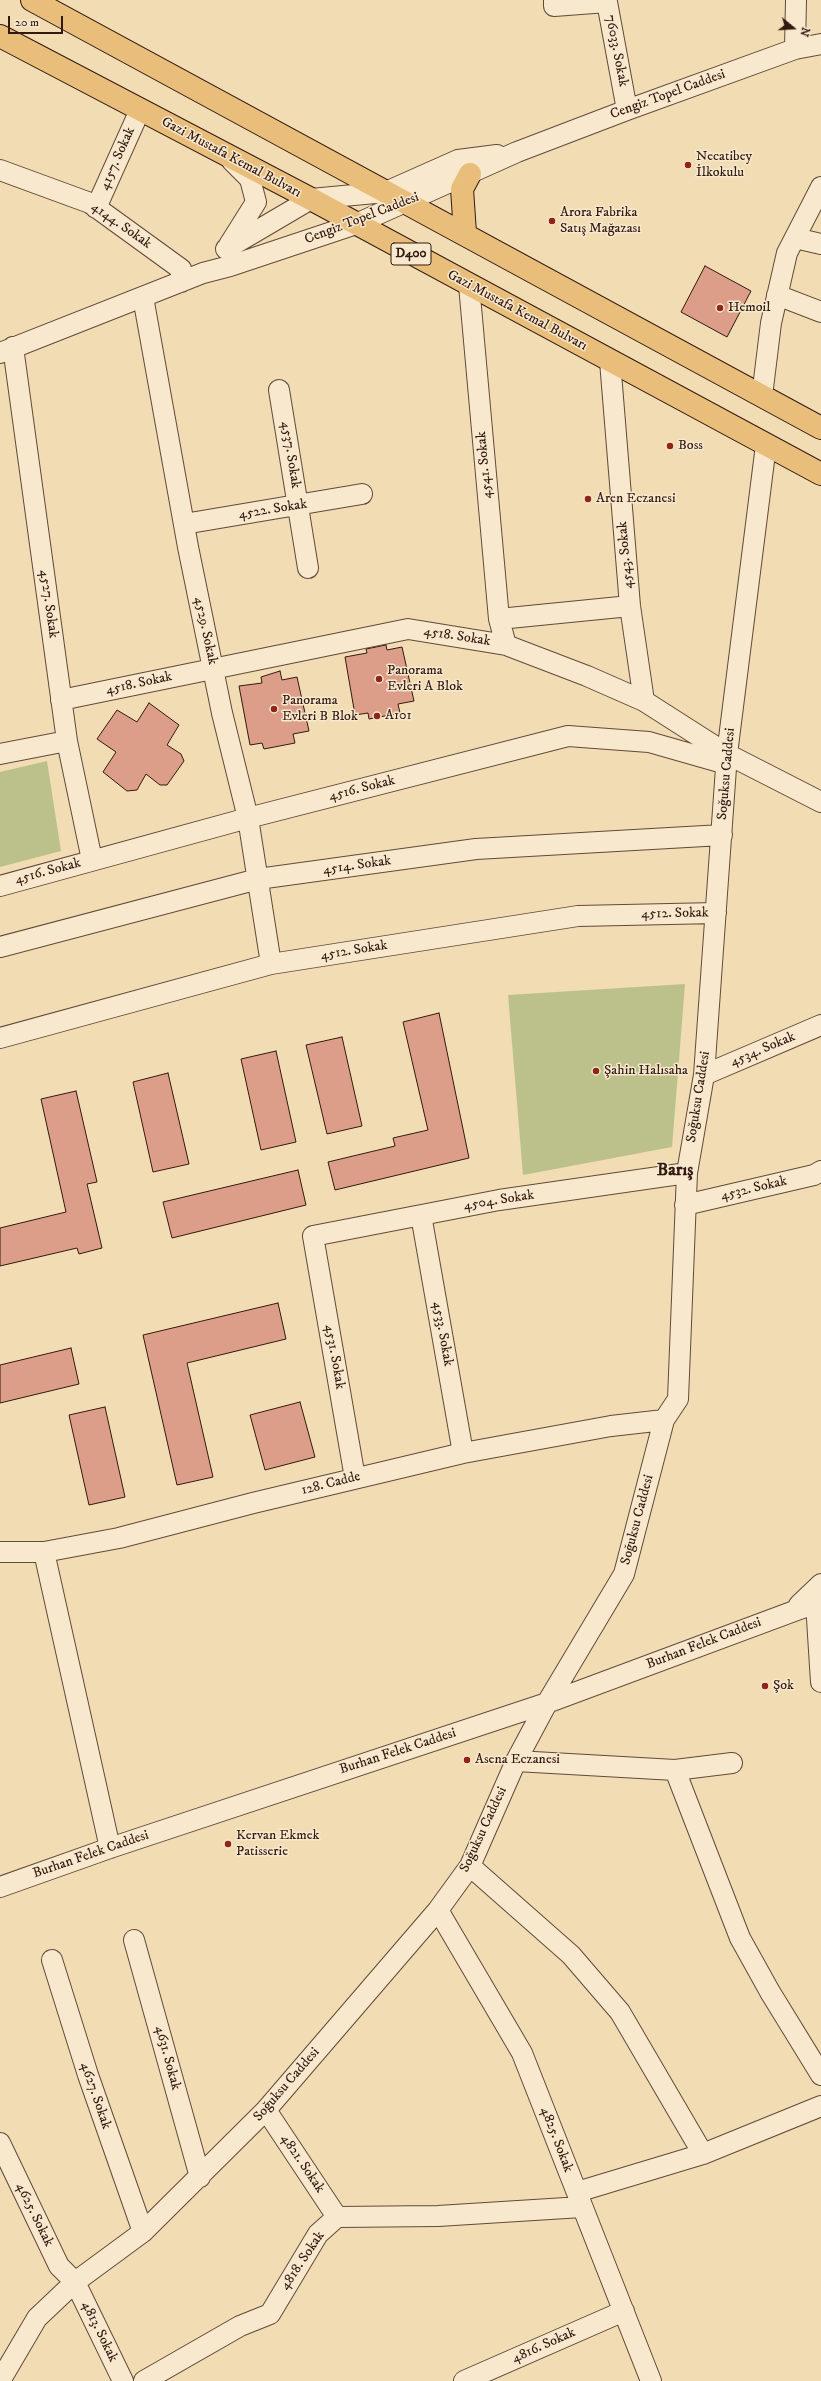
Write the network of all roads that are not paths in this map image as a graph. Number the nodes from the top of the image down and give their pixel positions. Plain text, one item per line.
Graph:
1 (32, 0) edge
2 (554, 0) edge
3 (796, 0) edge
4 (0, 36) edge
5 (821, 44) edge
6 (795, 49) junction
7 (140, 110) junction
8 (627, 110) junction
9 (517, 152) junction
10 (230, 158) junction
11 (0, 170) edge
12 (470, 174) junction
13 (821, 187) edge
14 (386, 192) junction
15 (310, 199) junction
16 (407, 202) junction
17 (96, 208) junction
18 (356, 224) junction
19 (465, 233) junction
20 (795, 238) junction
21 (821, 244) edge
22 (226, 250) junction
23 (203, 273) junction
24 (181, 282) junction
25 (469, 285) junction
26 (777, 295) junction
27 (143, 297) junction
28 (821, 312) edge
29 (7, 350) edge
30 (610, 361) junction
31 (279, 390) dead end
32 (762, 396) junction
33 (821, 428) edge
34 (766, 445) junction
35 (821, 474) edge
36 (362, 494) dead end
37 (298, 506) junction
38 (184, 524) junction
39 (308, 568) dead end
40 (630, 606) junction
41 (499, 619) junction
42 (506, 645) junction
43 (213, 669) junction
44 (61, 700) junction
45 (644, 701) junction
46 (67, 740) junction
47 (0, 754) edge
48 (727, 759) junction
49 (821, 802) edge
50 (248, 818) junction
51 (722, 835) junction
52 (92, 860) junction
53 (258, 879) junction
54 (0, 886) edge
55 (716, 913) junction
56 (0, 947) edge
57 (271, 964) junction
58 (821, 1025) edge
59 (0, 1038) edge
60 (704, 1075) junction
61 (821, 1171) edge
62 (687, 1173) junction
63 (685, 1205) junction
64 (421, 1215) junction
65 (313, 1236) joint
66 (664, 1420) junction
67 (463, 1453) junction
68 (355, 1478) junction
69 (0, 1552) edge
70 (44, 1552) junction
71 (820, 1598) edge
72 (821, 1682) edge
73 (547, 1703) junction
74 (516, 1761) junction
75 (732, 1763) dead end
76 (675, 1770) junction
77 (110, 1848) junction
78 (470, 1866) junction
79 (0, 1887) edge
80 (438, 1910) junction
81 (134, 1940) dead end
82 (52, 1960) dead end
83 (821, 2075) edge
84 (821, 2106) edge
85 (266, 2110) junction
86 (0, 2143) edge
87 (703, 2154) junction
88 (200, 2177) junction
89 (580, 2199) junction
90 (337, 2217) junction
91 (142, 2232) junction
92 (75, 2282) junction
93 (624, 2312) junction
94 (1, 2379) edge
95 (123, 2381) edge
96 (144, 2381) edge
97 (464, 2381) edge
98 (651, 2381) edge

1 - 14 highway
2 - 8 street, 76033. Sokak
3 - 6 street
4 - 7 highway, Gazi Mustafa Kemal Bulvarı / D400
5 - 6 street, Cengiz Topel Caddesi
6 - 8 street, Cengiz Topel Caddesi
7 - 10 highway, Gazi Mustafa Kemal Bulvarı / D400
7 - 17 street, 4157. Sokak
8 - 9 street, Cengiz Topel Caddesi
9 - 12 street, Cengiz Topel Caddesi
9 - 14 street, Cengiz Topel Caddesi
10 - 15 highway, Gazi Mustafa Kemal Bulvarı / D400
10 - 22 street, Cengiz Topel Caddesi
11 - 17 street, 4144. Sokak
12 - 16 street, Cengiz Topel Caddesi
12 - 19 highway
13 - 20 street
14 - 15 street, Cengiz Topel Caddesi
14 - 16 highway
15 - 18 highway, Gazi Mustafa Kemal Bulvarı / D400
15 - 22 street, Cengiz Topel Caddesi
16 - 18 street, Cengiz Topel Caddesi
16 - 19 highway
17 - 24 street, 4144. Sokak
18 - 23 street, Cengiz Topel Caddesi
18 - 25 highway, Gazi Mustafa Kemal Bulvarı / D400
19 - 32 highway
20 - 21 street
20 - 26 street
22 - 23 street, Cengiz Topel Caddesi
23 - 24 street, Cengiz Topel Caddesi
24 - 27 street, Cengiz Topel Caddesi
25 - 30 highway, Gazi Mustafa Kemal Bulvarı / D400
25 - 41 street, 4541. Sokak
26 - 28 street
26 - 32 street
27 - 29 street, Cengiz Topel Caddesi
27 - 38 street, 4529. Sokak
29 - 44 street, 4527. Sokak
30 - 34 highway, Gazi Mustafa Kemal Bulvarı / D400
30 - 40 street, 4543. Sokak
31 - 37 street, 4537. Sokak
32 - 33 highway
34 - 35 highway, Gazi Mustafa Kemal Bulvarı / D400
34 - 48 street, Soğuksu Caddesi
36 - 37 street, 4522. Sokak
37 - 38 street, 4522. Sokak
37 - 39 street, 4537. Sokak
38 - 43 street, 4529. Sokak
40 - 41 street
40 - 45 street, 4543. Sokak
41 - 42 street, 4541. Sokak
42 - 43 street, 4518. Sokak
42 - 45 street, 4518. Sokak
43 - 44 street, 4518. Sokak
43 - 50 street, 4529. Sokak
44 - 46 street, 4527. Sokak
45 - 48 street, 4518. Sokak
46 - 47 street
46 - 52 street, 4527. Sokak
48 - 49 street, 4518. Sokak
48 - 50 street, 4516. Sokak
48 - 51 street, Soğuksu Caddesi
50 - 52 street, 4516. Sokak
50 - 53 street, 4529. Sokak
51 - 53 street, 4514. Sokak
51 - 55 street, Soğuksu Caddesi
52 - 54 street, 4516. Sokak
53 - 56 street, 4514. Sokak
53 - 57 street, 4529. Sokak
55 - 57 street, 4512. Sokak
55 - 60 street, Soğuksu Caddesi
57 - 59 street, 4512. Sokak
58 - 60 street, 4534. Sokak
60 - 62 street, Soğuksu Caddesi
61 - 63 street, 4532. Sokak
62 - 63 street, Soğuksu Caddesi
62 - 64 street, 4504. Sokak
63 - 66 street, Soğuksu Caddesi
64 - 65 street, 4504. Sokak
64 - 67 street, 4533. Sokak
65 - 68 street, 4531. Sokak
66 - 67 street, 128. Cadde
66 - 73 street, Soğuksu Caddesi
67 - 68 street, 128. Cadde
68 - 70 street, 128. Cadde
69 - 70 street, 128. Cadde
70 - 77 street
71 - 72 street
71 - 73 street, Burhan Felek Caddesi
73 - 74 street, Soğuksu Caddesi
73 - 77 street, Burhan Felek Caddesi
74 - 76 street
74 - 78 street, Soğuksu Caddesi
75 - 76 street
76 - 83 street
77 - 79 street, Burhan Felek Caddesi
78 - 80 street, Soğuksu Caddesi
78 - 87 street
80 - 85 street, Soğuksu Caddesi
80 - 89 street, 4825. Sokak
81 - 88 street, 4631. Sokak
82 - 91 street, 4627. Sokak
84 - 87 street
85 - 88 street, Soğuksu Caddesi
85 - 90 street, 4821. Sokak
86 - 92 street, 4625. Sokak
87 - 89 street
88 - 91 street, Soğuksu Caddesi
89 - 90 street
89 - 93 street, 4825. Sokak
90 - 96 street, 4818. Sokak
91 - 92 street, Soğuksu Caddesi
92 - 94 street, Soğuksu Caddesi
92 - 95 street, 4813. Sokak
93 - 97 street, 4816. Sokak
93 - 98 street, 4825. Sokak

